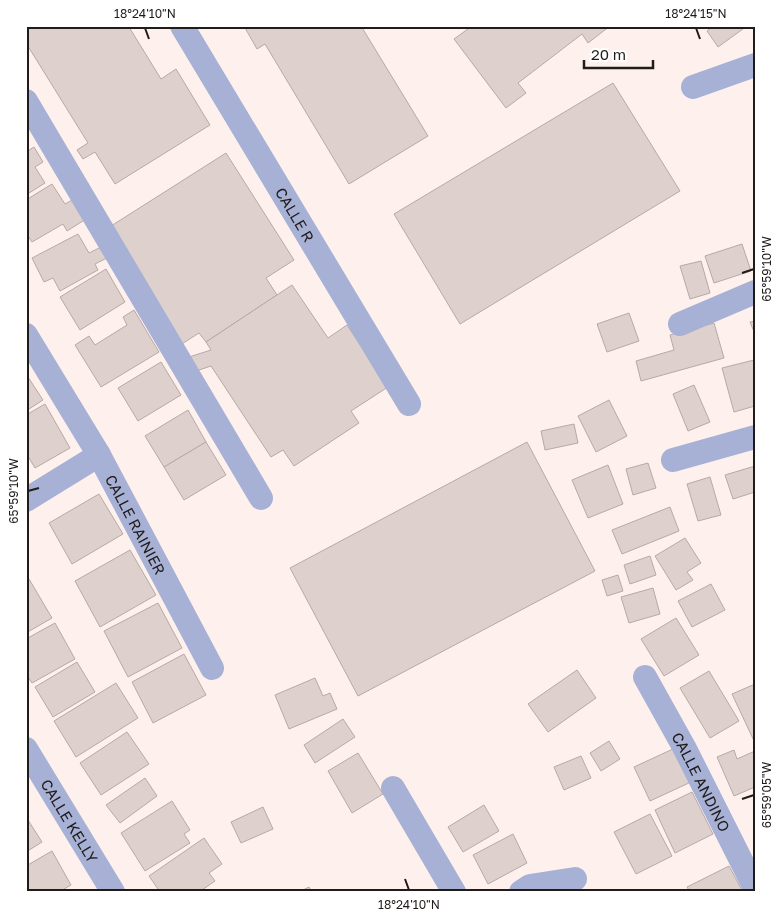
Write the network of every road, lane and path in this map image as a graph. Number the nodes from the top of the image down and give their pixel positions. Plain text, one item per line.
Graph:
1 (182, 26) edge
2 (755, 65) edge
3 (693, 87) dead end
4 (26, 101) edge
5 (755, 292) edge
6 (680, 324) dead end
7 (26, 335) edge
8 (409, 404) dead end
9 (755, 437) edge
10 (99, 455) junction
11 (673, 460) dead end
12 (261, 498) dead end
13 (26, 500) edge
14 (212, 668) dead end
15 (645, 677) dead end
16 (26, 749) edge
17 (393, 788) dead end
18 (575, 878) dead end
19 (755, 888) edge
20 (113, 892) edge
21 (454, 892) edge
22 (521, 892) edge

1 - 8 street, CALLE R
2 - 3 street
4 - 12 street
5 - 6 street
7 - 10 street
9 - 11 street
10 - 13 street, CALLE RAINIER
10 - 14 street, CALLE RAINIER
15 - 19 street, CALLE ANDINO
16 - 20 street, CALLE KELLY
17 - 21 street
18 - 22 street

